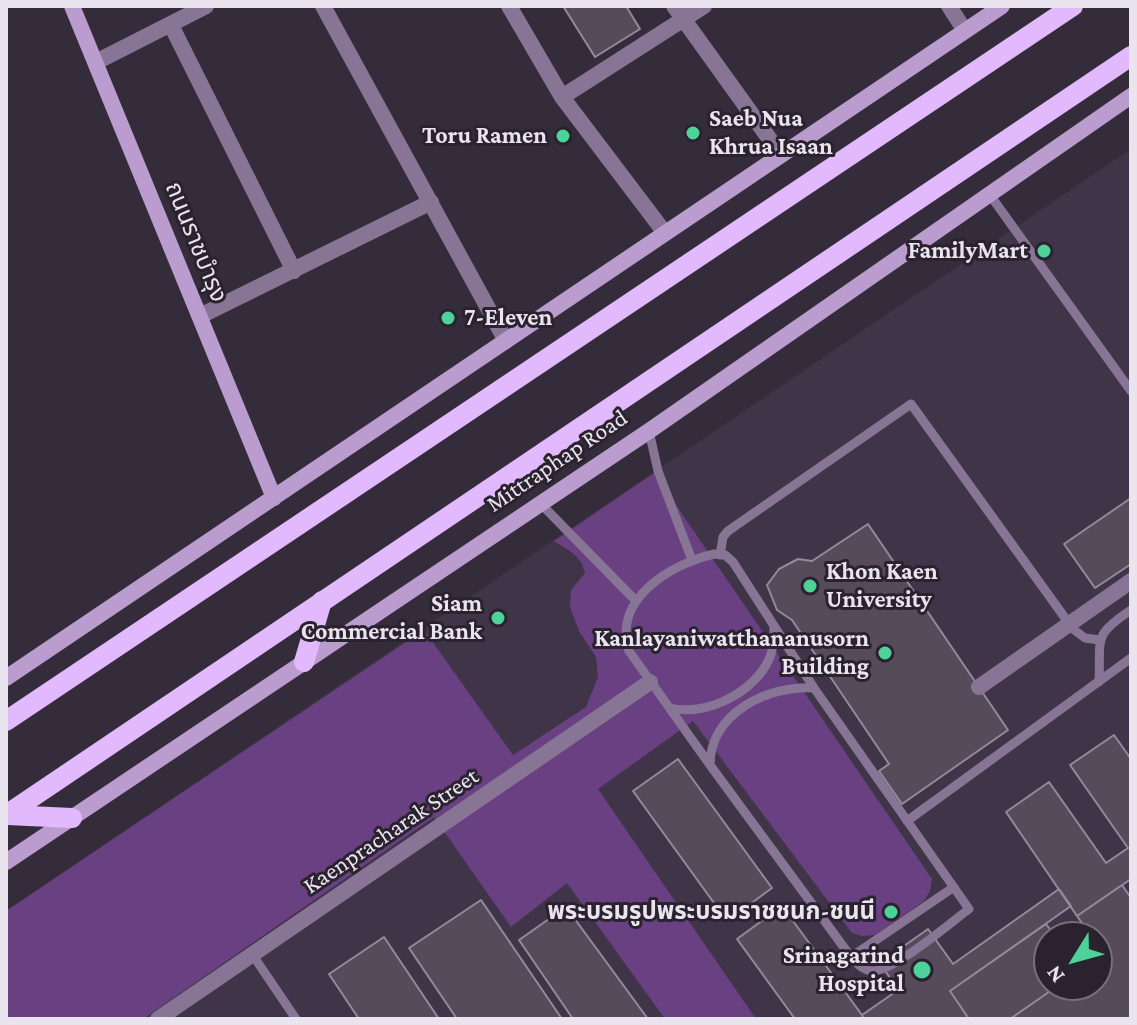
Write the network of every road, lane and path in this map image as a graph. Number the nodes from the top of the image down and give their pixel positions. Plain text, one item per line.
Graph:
1 (72, 6) edge
2 (206, 6) edge
3 (323, 6) edge
4 (509, 6) edge
5 (704, 6) edge
6 (949, 6) edge
7 (1002, 6) edge
8 (1073, 6) edge
9 (678, 13) edge
10 (171, 25) junction
11 (965, 31) junction
12 (1131, 56) edge
13 (96, 62) junction
14 (1131, 96) edge
15 (562, 97) junction
16 (781, 155) junction
17 (990, 195) junction
18 (431, 202) junction
19 (665, 233) junction
20 (294, 271) junction
21 (200, 316) junction
22 (506, 341) junction
23 (1131, 391) edge
24 (649, 431) junction
25 (274, 498) junction
26 (540, 503) junction
27 (720, 555) junction
28 (692, 560) junction
29 (1131, 581) edge
30 (322, 601) junction
31 (636, 601) junction
32 (1131, 610) edge
33 (774, 626) junction
34 (1100, 640) junction
35 (1131, 658) edge
36 (304, 662) junction
37 (6, 678) edge
38 (650, 682) junction
39 (1099, 682) junction
40 (979, 687) dead end
41 (814, 688) junction
42 (670, 708) junction
43 (6, 721) edge
44 (710, 765) junction
45 (7, 815) edge
46 (72, 818) junction
47 (907, 821) junction
48 (6, 862) edge
49 (954, 887) junction
50 (252, 954) junction
51 (851, 957) junction
52 (158, 1019) edge
53 (296, 1019) edge

1 - 13 main road, ถนนราชบำรุง
2 - 10 street
3 - 18 street
4 - 15 street
5 - 9 street
6 - 11 street
7 - 11 main road
8 - 43 main road
9 - 15 street
9 - 16 street
10 - 13 street
10 - 20 street
11 - 16 main road
12 - 30 main road, Mittraphap Road
13 - 21 main road, ถนนราชบำรุง
14 - 17 main road, Mittraphap Road
15 - 19 street
16 - 19 main road
17 - 23 lane
17 - 24 main road, Mittraphap Road
18 - 20 street
18 - 22 street
19 - 22 main road
20 - 21 street
21 - 25 main road, ถนนราชบำรุง
22 - 25 main road
24 - 26 main road, Mittraphap Road
24 - 28 lane
25 - 37 main road
26 - 31 lane
26 - 36 main road, Mittraphap Road
27 - 28 lane
27 - 33 lane
27 - 34 lane
28 - 31 lane
29 - 40 street
30 - 36 main road
30 - 45 main road, Mittraphap Road
31 - 38 lane
32 - 34 lane
33 - 41 lane
33 - 42 lane
34 - 39 lane
35 - 39 lane
36 - 46 main road, Mittraphap Road
38 - 42 lane
38 - 50 street, Kaenpracharak Street
39 - 47 lane
41 - 44 lane
41 - 47 lane
42 - 44 lane
44 - 51 lane
45 - 46 main road
46 - 48 main road, Mittraphap Road
47 - 49 lane
49 - 51 lane
49 - 51 lane
50 - 52 street, Kaenpracharak Street
50 - 53 lane

